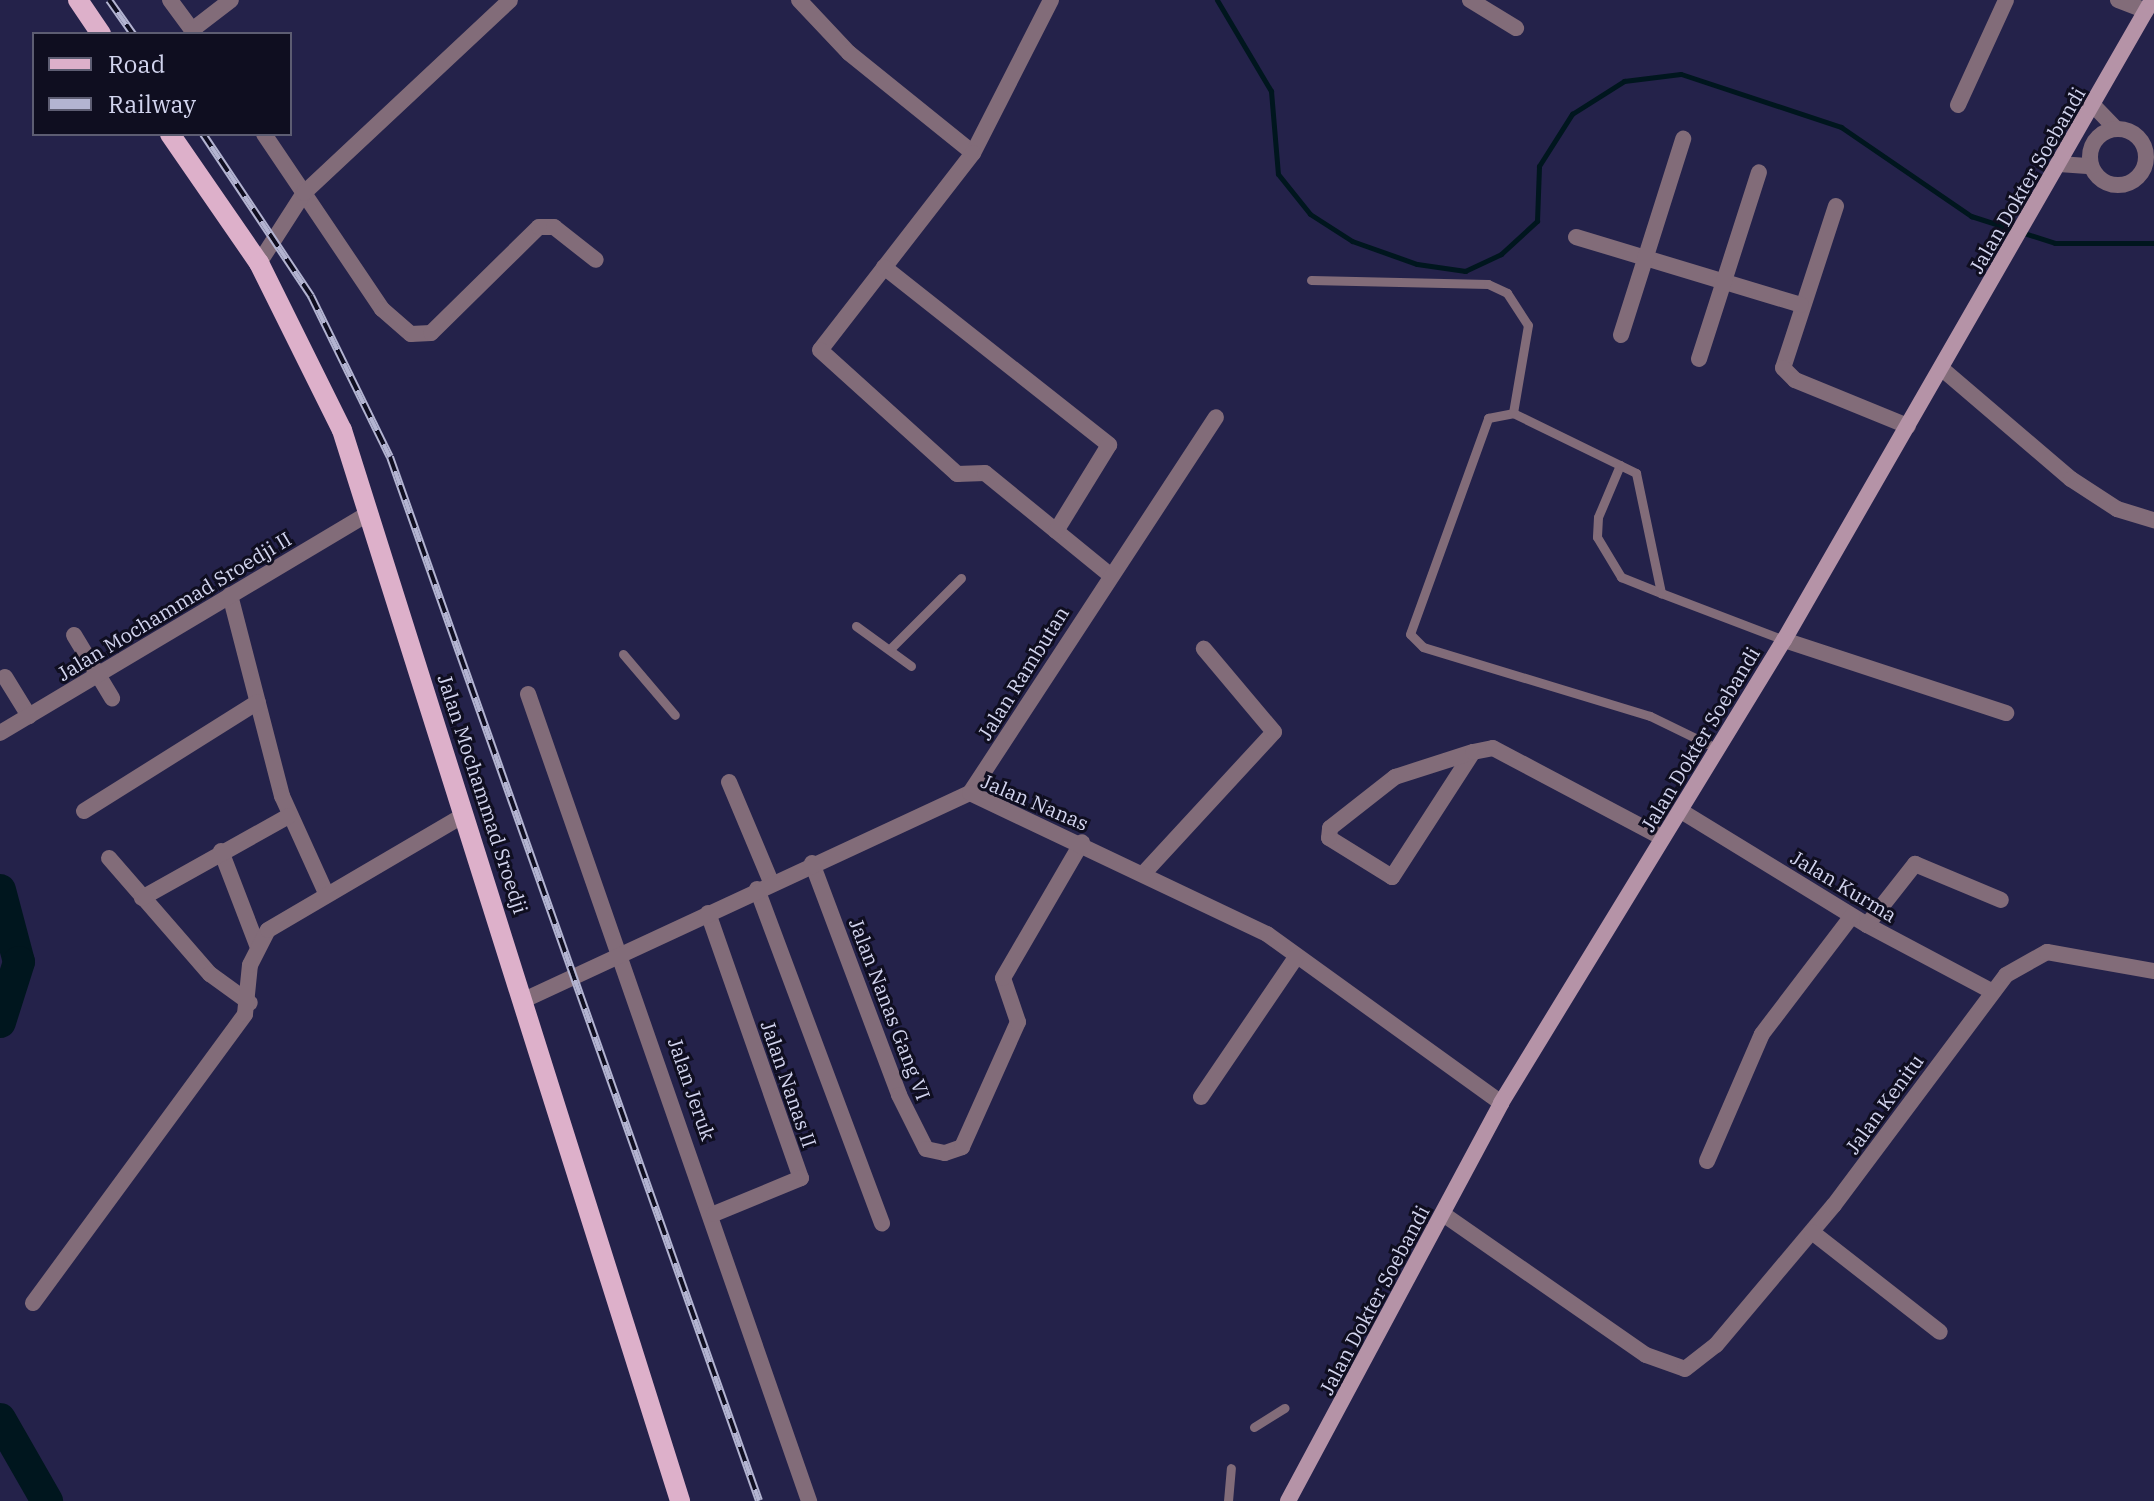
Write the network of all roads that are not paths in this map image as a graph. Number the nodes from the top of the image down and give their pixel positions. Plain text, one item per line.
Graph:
1 (78, 0) edge
2 (170, 0) edge
3 (231, 0) edge
4 (510, 0) edge
5 (799, 0) edge
6 (1051, 0) edge
7 (1470, 0) edge
8 (2006, 0) edge
9 (2118, 0) edge
10 (2149, 6) edge
11 (1516, 28) dead end
12 (100, 32) edge
13 (194, 32) edge
14 (1958, 105) dead end
15 (2093, 105) junction
16 (2116, 129) junction
17 (171, 136) edge
18 (265, 136) edge
19 (1683, 139) dead end
20 (973, 153) junction
21 (2059, 164) junction
22 (2091, 166) junction
23 (2149, 170) edge
24 (1759, 172) dead end
25 (304, 193) junction
26 (1836, 206) dead end
27 (1576, 237) dead end
28 (1646, 255) junction
29 (596, 260) dead end
30 (259, 263) junction
31 (884, 267) junction
32 (1311, 280) dead end
33 (1726, 280) junction
34 (1801, 305) junction
35 (1621, 335) dead end
36 (1699, 359) dead end
37 (1941, 368) junction
38 (1513, 413) junction
39 (1216, 417) dead end
40 (1908, 426) junction
41 (1620, 465) junction
42 (369, 513) junction
43 (2154, 520) edge
44 (1056, 531) junction
45 (1109, 574) junction
46 (961, 578) dead end
47 (1661, 593) junction
48 (230, 595) junction
49 (856, 626) dead end
50 (74, 635) dead end
51 (1784, 640) junction
52 (891, 648) junction
53 (1204, 649) dead end
54 (623, 654) dead end
55 (911, 666) dead end
56 (98, 675) junction
57 (5, 677) dead end
58 (528, 694) dead end
59 (112, 698) dead end
60 (258, 702) junction
61 (2006, 713) dead end
62 (675, 715) dead end
63 (29, 716) junction
64 (0, 733) edge
65 (1718, 749) junction
66 (1473, 752) junction
67 (729, 782) dead end
68 (970, 793) junction
69 (84, 811) dead end
70 (1681, 811) junction
71 (464, 815) junction
72 (289, 816) junction
73 (1663, 838) junction
74 (1082, 842) junction
75 (221, 851) junction
76 (109, 858) dead end
77 (812, 863) junction
78 (1143, 874) junction
79 (764, 886) junction
80 (325, 891) junction
81 (142, 898) junction
82 (2001, 900) dead end
83 (708, 913) junction
84 (1852, 916) junction
85 (1867, 925) junction
86 (257, 945) junction
87 (624, 957) junction
88 (1296, 957) junction
89 (2154, 971) edge
90 (1989, 990) junction
91 (524, 1000) junction
92 (250, 1003) junction
93 (1201, 1097) dead end
94 (1501, 1103) junction
95 (1707, 1161) dead end
96 (714, 1214) junction
97 (1443, 1214) junction
98 (882, 1223) dead end
99 (1812, 1232) junction
100 (33, 1303) dead end
101 (1940, 1332) dead end
102 (1284, 1408) dead end
103 (1254, 1427) dead end
104 (1231, 1468) dead end
105 (680, 1501) edge
106 (809, 1501) edge
107 (1228, 1501) edge
108 (1288, 1501) edge

1 - 12 main road
2 - 13 street
3 - 13 street
4 - 25 street
5 - 20 street
6 - 20 street
7 - 11 street
8 - 14 street
9 - 10 street
10 - 15 main road, Jalan Dokter Soebandi
15 - 16 street
15 - 21 main road, Jalan Dokter Soebandi
16 - 22 street
16 - 23 street
17 - 30 main road, Jalan Mochammad Sroedji
18 - 25 street
19 - 28 street
20 - 31 street
21 - 22 street
21 - 37 main road, Jalan Dokter Soebandi
22 - 23 street
24 - 33 street
25 - 29 street
25 - 30 street
26 - 34 street
27 - 28 street
28 - 33 street
28 - 35 street
30 - 42 main road, Jalan Mochammad Sroedji
31 - 44 street
31 - 44 street
32 - 38 lane
33 - 34 street
33 - 36 street
34 - 40 street
37 - 40 main road, Jalan Dokter Soebandi
37 - 43 street
38 - 41 lane
38 - 65 lane
39 - 45 street, Jalan Rambutan
40 - 51 main road, Jalan Dokter Soebandi
41 - 47 lane
41 - 47 lane
42 - 48 street, Jalan Mochammad Sroedji II
42 - 71 main road, Jalan Mochammad Sroedji
44 - 45 street
45 - 68 street, Jalan Rambutan
46 - 52 lane
47 - 51 lane
48 - 56 street, Jalan Mochammad Sroedji II
48 - 60 street
49 - 52 lane
50 - 56 street
51 - 61 street
51 - 65 main road, Jalan Dokter Soebandi
52 - 55 lane
53 - 78 street
54 - 62 lane
56 - 59 street
56 - 63 street, Jalan Mochammad Sroedji II
57 - 63 street
58 - 87 street, Jalan Jeruk
60 - 69 street
60 - 72 street
63 - 64 street, Jalan Mochammad Sroedji II
65 - 70 main road, Jalan Dokter Soebandi
66 - 66 street
66 - 73 street
67 - 79 street
68 - 74 street, Jalan Nanas
68 - 77 street, Jalan Nanas
70 - 73 main road, Jalan Dokter Soebandi
70 - 84 street, Jalan Kurma
71 - 80 street
71 - 91 main road, Jalan Mochammad Sroedji
72 - 75 street
72 - 80 street
73 - 94 main road, Jalan Dokter Soebandi
74 - 77 street, Jalan Nanas Gang VI
74 - 78 street, Jalan Nanas
75 - 81 street
75 - 86 street
76 - 81 street
77 - 79 street, Jalan Nanas
78 - 88 street, Jalan Nanas
79 - 83 street, Jalan Nanas
79 - 98 street
80 - 86 street
81 - 92 street
82 - 85 street
83 - 87 street, Jalan Nanas
83 - 96 street, Jalan Nanas II
84 - 85 street, Jalan Kurma
84 - 95 street
85 - 90 street, Jalan Kurma
86 - 92 street
87 - 91 street, Jalan Nanas
87 - 96 street, Jalan Jeruk
88 - 93 street
88 - 94 street, Jalan Nanas
89 - 90 street, Jalan Kenitu
90 - 99 street, Jalan Kenitu
91 - 105 main road, Jalan Mochammad Sroedji
92 - 100 street
94 - 97 main road, Jalan Dokter Soebandi
96 - 106 street, Jalan Jeruk
97 - 99 street, Jalan Kenitu
97 - 108 main road, Jalan Dokter Soebandi
99 - 101 street
102 - 103 lane
104 - 107 lane

